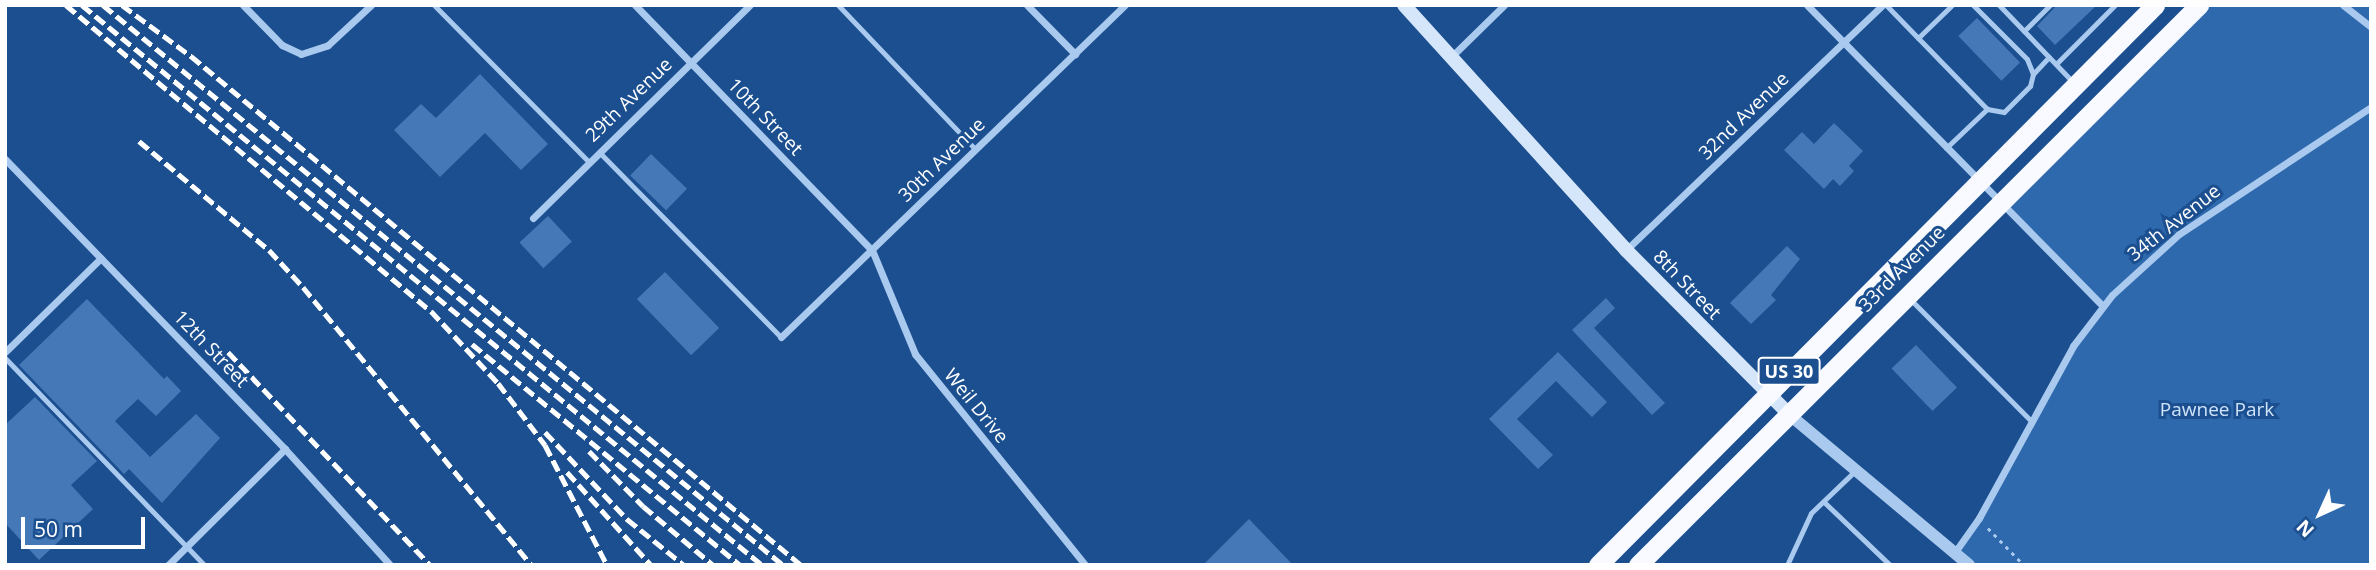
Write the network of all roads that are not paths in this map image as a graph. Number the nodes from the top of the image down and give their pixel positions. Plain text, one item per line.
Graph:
1 (243, 5) edge
2 (371, 5) edge
3 (434, 5) edge
4 (635, 5) edge
5 (750, 5) edge
6 (838, 5) edge
7 (1027, 5) edge
8 (1125, 5) edge
9 (1404, 5) edge
10 (1504, 5) edge
11 (1807, 5) edge
12 (1884, 5) edge
13 (1952, 5) edge
14 (1973, 5) edge
15 (1999, 5) edge
16 (2050, 5) edge
17 (2155, 5) edge
18 (2343, 5) edge
19 (2114, 6) edge
20 (2196, 6) edge
21 (2371, 27) edge
22 (2024, 31) junction
23 (1918, 38) junction
24 (1843, 43) junction
25 (1074, 54) junction
26 (1452, 56) junction
27 (2049, 57) junction
28 (690, 63) junction
29 (2056, 64) junction
30 (2033, 74) junction
31 (2076, 84) junction
32 (2371, 107) edge
33 (1986, 109) junction
34 (1947, 148) junction
35 (975, 149) junction
36 (599, 152) junction
37 (5, 159) edge
38 (589, 162) junction
39 (1979, 182) junction
40 (1999, 203) junction
41 (533, 219) dead end
42 (872, 250) junction
43 (1626, 250) junction
44 (101, 258) junction
45 (1906, 296) junction
46 (2104, 306) junction
47 (781, 337) joint
48 (5, 352) edge
49 (5, 358) edge
50 (1768, 392) junction
51 (1791, 416) junction
52 (2032, 421) junction
53 (285, 449) junction
54 (1858, 468) junction
55 (1824, 502) junction
56 (186, 546) junction
57 (1955, 552) junction
58 (1599, 564) edge
59 (168, 565) edge
60 (204, 565) edge
61 (390, 565) edge
62 (1085, 565) edge
63 (1638, 565) edge
64 (1787, 565) edge
65 (1890, 565) edge
66 (1969, 565) edge

1 - 2 street
3 - 38 lane
4 - 28 street, 10th Street
5 - 28 street, 29th Avenue
6 - 35 lane
7 - 25 street
8 - 25 street, 30th Avenue
9 - 26 main road, 8th Street
10 - 26 street
11 - 24 street
12 - 23 lane
12 - 24 street, 32nd Avenue
13 - 23 lane
14 - 30 lane
15 - 22 lane
16 - 22 lane
17 - 31 highway, 33rd Avenue / US 30
18 - 21 street
19 - 29 lane
20 - 40 highway, 33rd Avenue / US 30
22 - 27 lane
23 - 33 lane
24 - 34 street
24 - 43 street, 32nd Avenue
25 - 35 street, 30th Avenue
26 - 43 main road, 8th Street
27 - 29 lane
27 - 30 lane
28 - 36 street, 29th Avenue
28 - 42 street, 10th Street
29 - 31 lane
30 - 33 lane
31 - 39 highway, 33rd Avenue / US 30
32 - 46 street, 34th Avenue
33 - 34 lane
34 - 39 street
35 - 42 street, 30th Avenue
36 - 38 street, 29th Avenue
36 - 47 lane
37 - 44 street, 12th Street
38 - 41 street, 29th Avenue
39 - 40 street
39 - 50 highway, 33rd Avenue / US 30
40 - 45 highway, 33rd Avenue / US 30
40 - 46 street
42 - 47 street, 30th Avenue
42 - 62 street, Weil Drive
43 - 50 main road, 8th Street
44 - 48 street
44 - 53 street, 12th Street
45 - 51 highway, 33rd Avenue / US 30
45 - 52 lane
46 - 52 street, 34th Avenue
49 - 56 lane
50 - 51 main road, 8th Street
50 - 58 highway, 33rd Avenue / US 30
51 - 54 street, 8th Street
51 - 63 highway, 33rd Avenue / US 30
52 - 57 street, 34th Avenue
53 - 56 street
53 - 61 street, 12th Street
54 - 55 lane
54 - 57 street, 8th Street
55 - 64 lane
55 - 65 lane
56 - 59 street
56 - 60 lane
57 - 66 street, 8th Street

